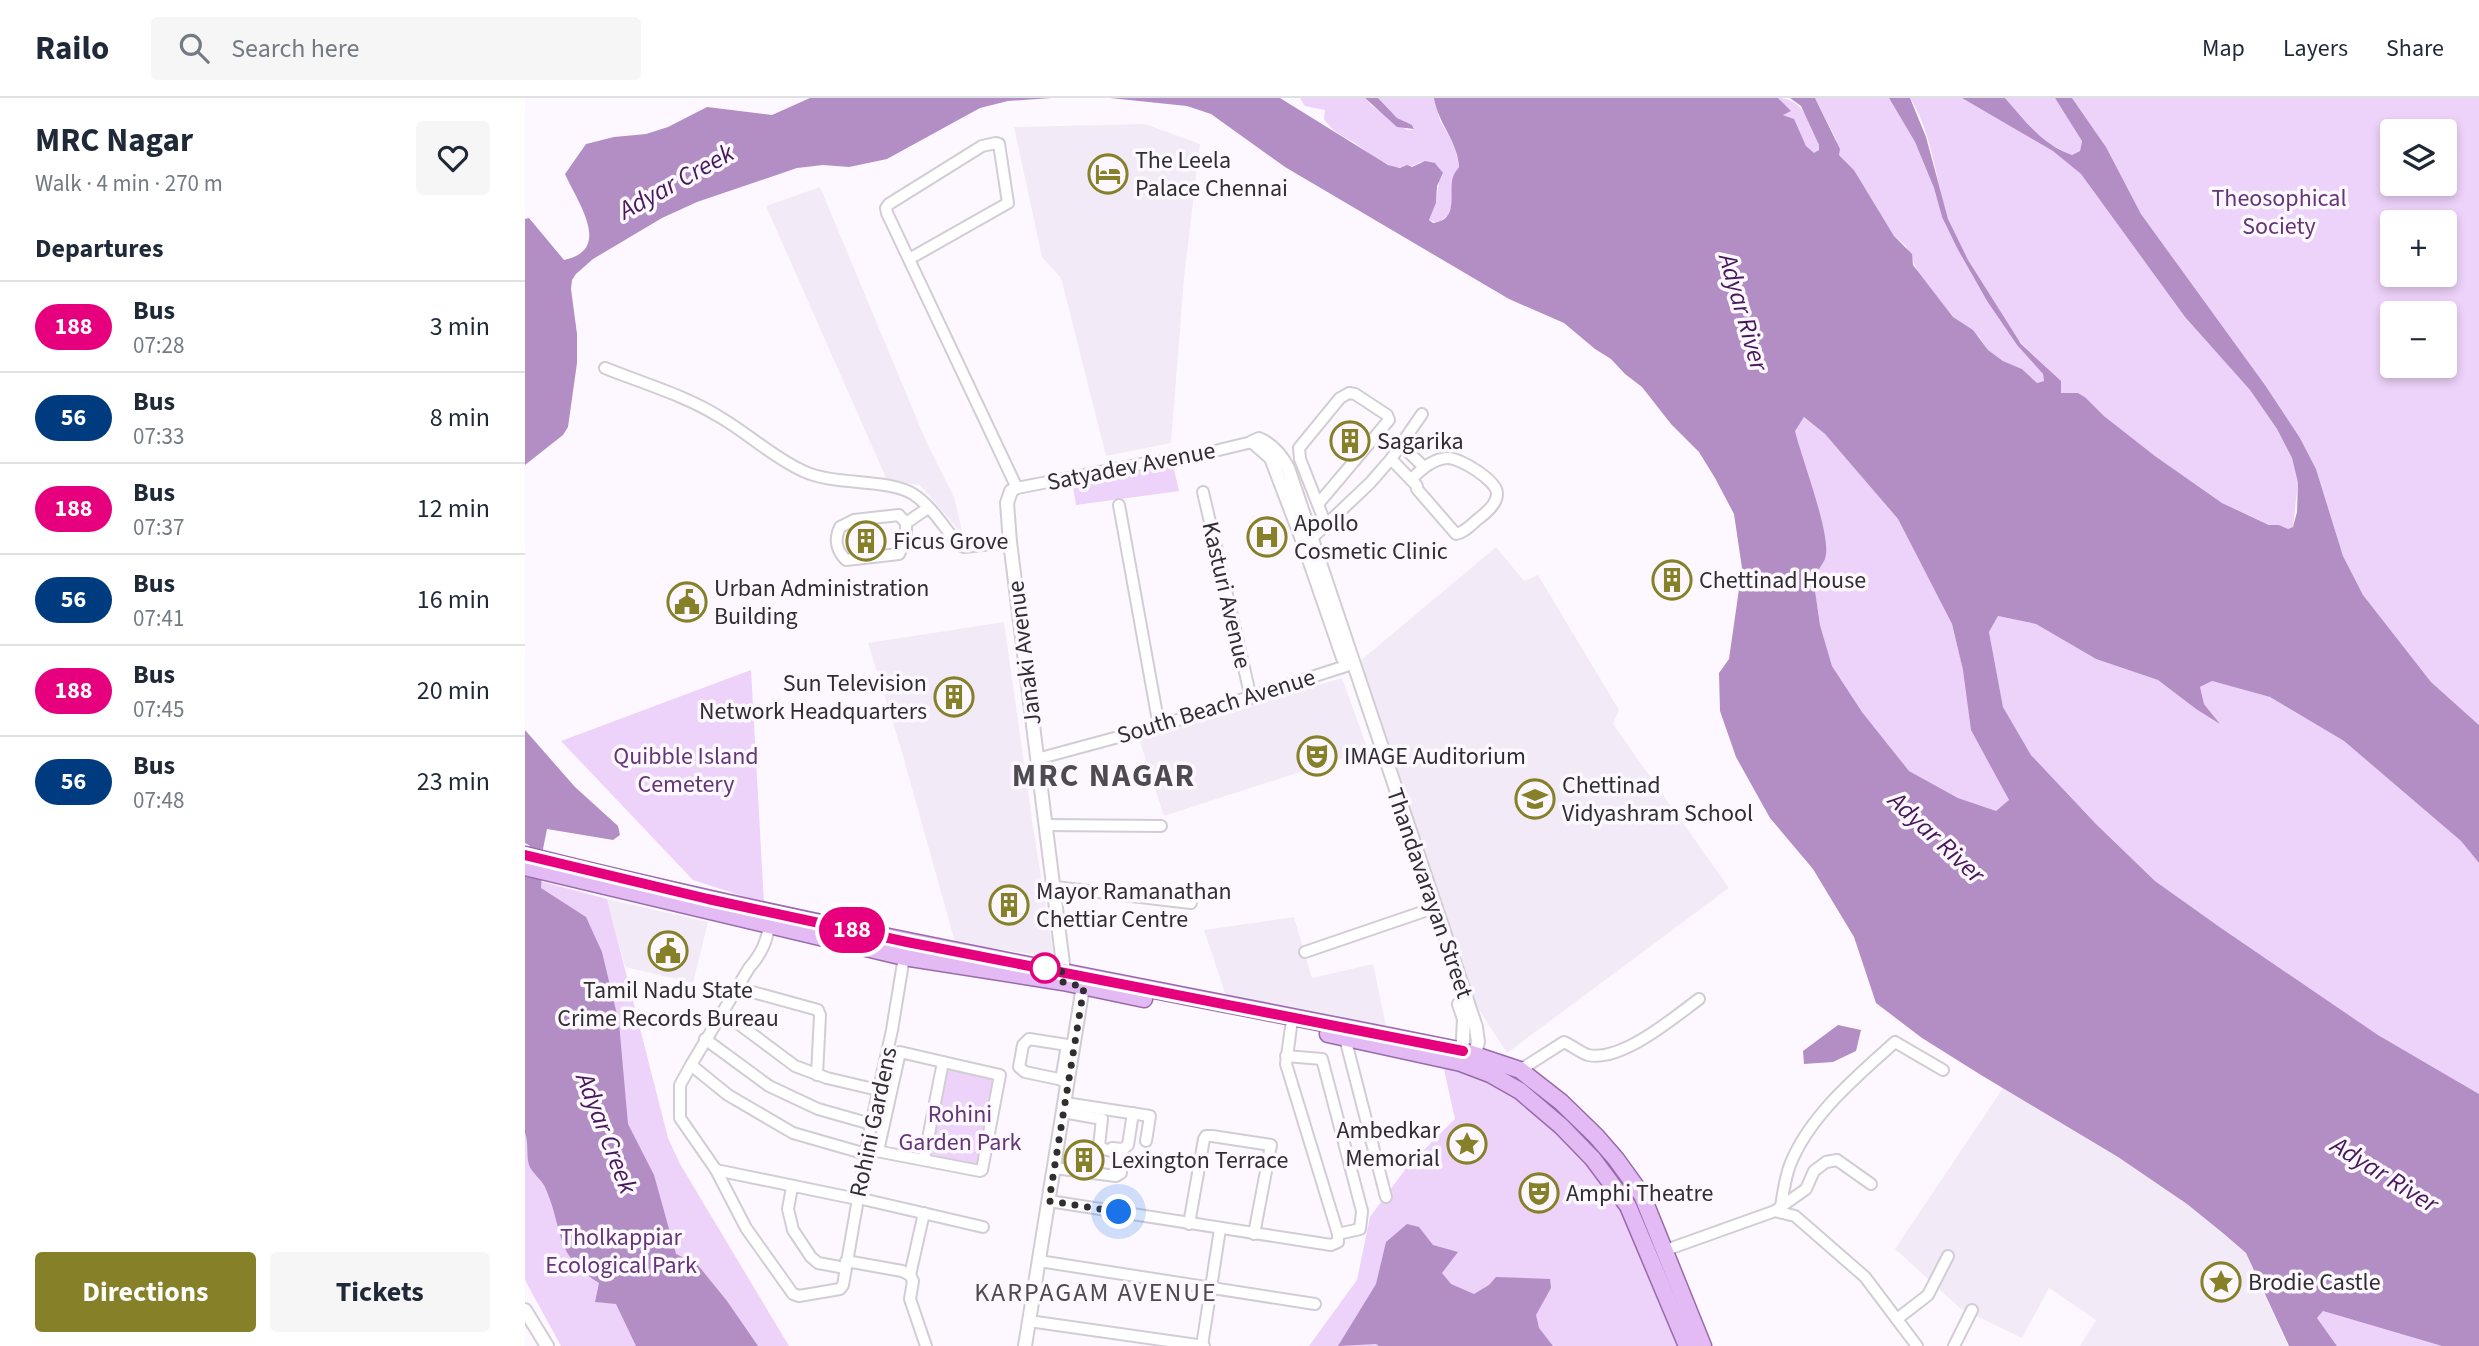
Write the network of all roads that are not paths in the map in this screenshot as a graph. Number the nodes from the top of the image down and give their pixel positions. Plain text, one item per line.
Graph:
1 (909, 259) junction
2 (605, 368) dead end
3 (1422, 414) dead end
4 (1383, 429) junction
5 (1252, 442) junction
6 (1402, 443) junction
7 (1299, 448) junction
8 (1282, 457) junction
9 (1391, 459) junction
10 (1424, 467) junction
11 (1411, 480) junction
12 (1014, 489) junction
13 (1203, 492) dead end
14 (1318, 504) junction
15 (1119, 505) dead end
16 (928, 508) junction
17 (906, 523) junction
18 (1325, 525) junction
19 (1308, 540) junction
20 (1010, 541) junction
21 (1349, 663) junction
22 (1251, 698) junction
23 (1159, 726) junction
24 (1037, 759) junction
25 (1399, 812) junction
26 (1046, 825) junction
27 (1161, 827) dead end
28 (525, 855) edge
29 (525, 867) edge
30 (617, 884) junction
31 (1055, 887) junction
32 (1191, 903) dead end
33 (1428, 910) junction
34 (770, 920) junction
35 (1305, 952) dead end
36 (904, 957) junction
37 (1063, 977) junction
38 (1084, 981) junction
39 (738, 988) junction
40 (1699, 999) dead end
41 (724, 1013) junction
42 (1291, 1027) junction
43 (705, 1038) junction
44 (1345, 1038) junction
45 (1071, 1045) junction
46 (1286, 1056) junction
47 (1468, 1059) junction
48 (943, 1062) junction
49 (691, 1065) junction
50 (1520, 1070) junction
51 (1943, 1070) dead end
52 (817, 1075) junction
53 (1065, 1081) junction
54 (878, 1090) junction
55 (1064, 1108) junction
56 (1110, 1109) junction
57 (1133, 1113) junction
58 (871, 1124) junction
59 (1146, 1141) dead end
60 (870, 1151) junction
61 (924, 1159) junction
62 (1054, 1167) junction
63 (716, 1170) junction
64 (1871, 1184) dead end
65 (792, 1187) junction
66 (1386, 1197) dead end
67 (857, 1199) junction
68 (1049, 1201) junction
69 (1778, 1209) junction
70 (924, 1213) junction
71 (1189, 1224) junction
72 (983, 1227) dead end
73 (1220, 1229) junction
74 (1254, 1234) junction
75 (1338, 1234) junction
76 (1666, 1250) junction
77 (1948, 1256) dead end
78 (1039, 1261) junction
79 (845, 1264) junction
80 (910, 1275) junction
81 (1210, 1287) junction
82 (1315, 1304) dead end
83 (525, 1310) edge
84 (1972, 1310) dead end
85 (1897, 1319) junction
86 (1029, 1321) junction
87 (547, 1346) edge
88 (926, 1346) edge
89 (1025, 1346) edge
90 (1202, 1346) edge
91 (1687, 1346) edge
92 (1703, 1346) edge
93 (1917, 1346) edge
94 (1954, 1346) edge

1 - 1 street
1 - 12 street
2 - 16 street
3 - 6 street
4 - 6 street
4 - 7 street
4 - 14 street
5 - 8 street
5 - 12 street, Satyadev Avenue
5 - 19 street, Thandavarayan Street
6 - 9 street
6 - 10 street
7 - 8 street
7 - 14 street
8 - 19 street, Thandavarayan Street
9 - 11 street
9 - 18 street
10 - 11 street
10 - 11 street
12 - 20 street, Janaki Avenue
13 - 22 street, Kasturi Avenue
14 - 18 street
15 - 23 street
16 - 17 street
16 - 20 street
17 - 17 street
18 - 19 street
19 - 21 street, Thandavarayan Street
20 - 24 street, Janaki Avenue
21 - 22 street, South Beach Avenue
21 - 25 street, Thandavarayan Street
22 - 23 street, South Beach Avenue
23 - 24 street, South Beach Avenue
24 - 26 street, Janaki Avenue
25 - 33 street, Thandavarayan Street
25 - 47 street, Thandavarayan Street
26 - 27 street
26 - 31 street, Janaki Avenue
28 - 30 main road
29 - 30 main road
30 - 34 main road
31 - 32 street
31 - 37 street, Janaki Avenue
33 - 35 street
33 - 47 street, Thandavarayan Street
34 - 36 main road
34 - 37 main road
34 - 39 street
36 - 37 main road
36 - 54 street, Rohini Gardens
37 - 38 main road
38 - 42 main road
38 - 45 street
38 - 47 main road
39 - 41 street
39 - 52 street
40 - 50 street
41 - 43 street
41 - 52 street
42 - 44 main road
42 - 46 street
43 - 49 street
43 - 58 street
44 - 47 main road
44 - 66 street
45 - 53 street
45 - 53 street
46 - 75 street
46 - 75 street
47 - 50 main road
47 - 91 main road
48 - 60 street
48 - 61 street
48 - 61 street
49 - 60 street
49 - 63 street
50 - 76 main road
51 - 69 street
52 - 54 street
53 - 55 street
54 - 58 street, Rohini Gardens
55 - 56 street
55 - 62 street
55 - 62 street
56 - 57 street
56 - 57 street
57 - 59 street
58 - 60 street, Rohini Gardens
60 - 61 street
60 - 67 street, Rohini Gardens
62 - 68 street
63 - 65 street
63 - 79 street, Rohini Gardens
64 - 69 street
65 - 67 street
65 - 79 street
67 - 70 street
67 - 79 street, Rohini Gardens
68 - 71 street
68 - 78 street
69 - 76 street
69 - 85 street
70 - 72 street
70 - 80 street
71 - 73 street
71 - 74 street
73 - 74 street
73 - 81 street
74 - 75 street
76 - 92 main road
77 - 85 street
78 - 81 street
78 - 86 street
79 - 80 street
80 - 88 street
81 - 82 street
81 - 90 street
83 - 87 street
84 - 94 street
85 - 93 street
86 - 89 street
86 - 90 street

